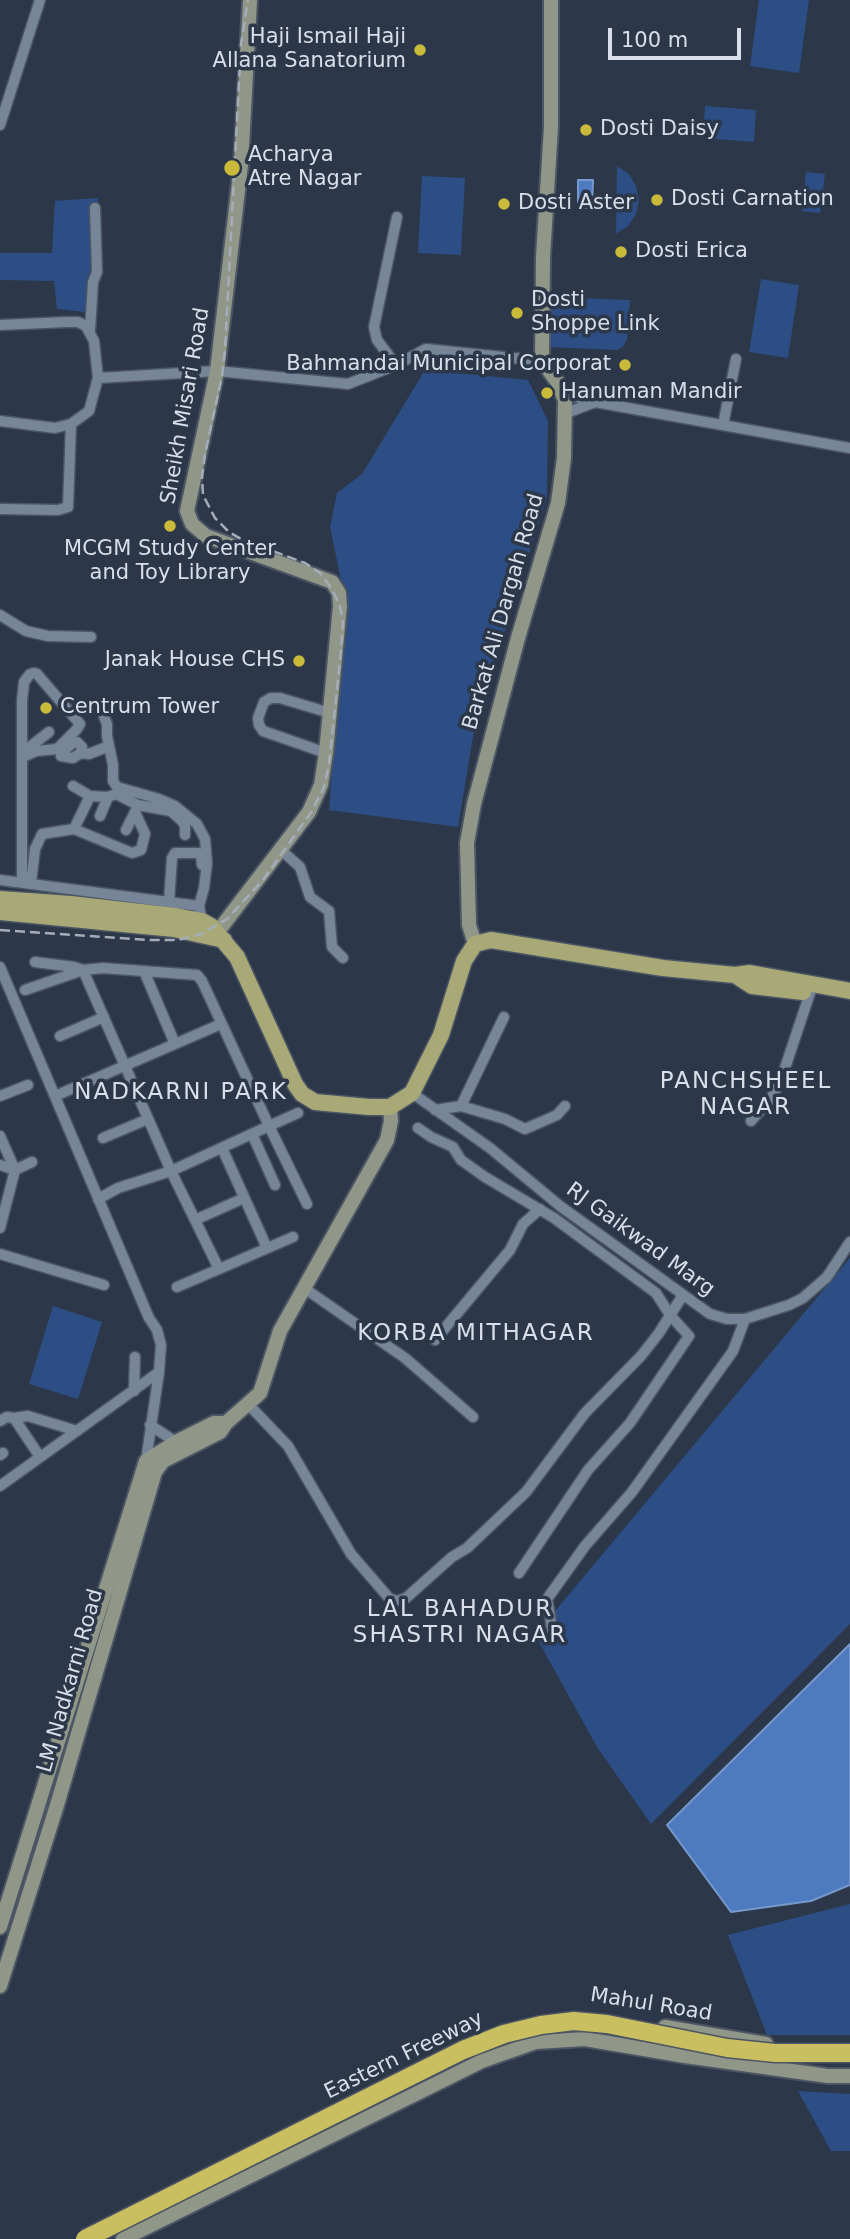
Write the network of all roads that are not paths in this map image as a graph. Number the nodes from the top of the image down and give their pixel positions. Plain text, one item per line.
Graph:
1 (40, 0) edge
2 (250, 0) edge
3 (551, 0) edge
4 (0, 125) edge
5 (95, 208) dead end
6 (397, 217) dead end
7 (0, 325) edge
8 (90, 330) junction
9 (736, 359) dead end
10 (542, 360) junction
11 (396, 365) junction
12 (217, 371) junction
13 (98, 378) junction
14 (562, 393) junction
15 (595, 402) junction
16 (564, 414) junction
17 (0, 421) edge
18 (71, 424) junction
19 (723, 425) junction
20 (850, 448) edge
21 (0, 509) edge
22 (0, 615) edge
23 (92, 637) dead end
24 (99, 704) dead end
25 (330, 713) junction
26 (49, 732) dead end
27 (109, 746) junction
28 (84, 752) dead end
29 (326, 753) junction
30 (23, 757) junction
31 (73, 786) dead end
32 (90, 796) junction
33 (108, 797) junction
34 (136, 808) junction
35 (100, 816) dead end
36 (74, 829) junction
37 (126, 830) dead end
38 (185, 835) dead end
39 (281, 849) junction
40 (0, 880) edge
41 (27, 883) junction
42 (0, 899) edge
43 (0, 912) edge
44 (173, 916) junction
45 (198, 917) junction
46 (218, 936) junction
47 (475, 944) junction
48 (343, 958) dead end
49 (35, 962) dead end
50 (0, 967) edge
51 (83, 970) junction
52 (144, 971) junction
53 (735, 975) junction
54 (25, 990) dead end
55 (850, 991) edge
56 (810, 993) junction
57 (850, 1001) edge
58 (104, 1017) junction
59 (504, 1017) dead end
60 (221, 1024) junction
61 (60, 1036) dead end
62 (175, 1044) junction
63 (125, 1066) junction
64 (28, 1085) dead end
65 (412, 1093) junction
66 (0, 1096) edge
67 (55, 1096) junction
68 (461, 1106) junction
69 (565, 1106) dead end
70 (390, 1107) junction
71 (435, 1110) junction
72 (298, 1113) dead end
73 (148, 1119) junction
74 (751, 1121) dead end
75 (269, 1126) junction
76 (418, 1128) dead end
77 (252, 1134) junction
78 (0, 1136) edge
79 (103, 1138) dead end
80 (222, 1149) junction
81 (32, 1162) dead end
82 (0, 1165) edge
83 (15, 1170) junction
84 (171, 1171) junction
85 (275, 1185) dead end
86 (244, 1198) junction
87 (99, 1199) junction
88 (307, 1204) dead end
89 (540, 1209) junction
90 (195, 1220) junction
91 (0, 1228) edge
92 (293, 1237) dead end
93 (850, 1242) edge
94 (267, 1248) junction
95 (0, 1254) edge
96 (219, 1269) junction
97 (104, 1285) dead end
98 (177, 1287) dead end
99 (304, 1288) junction
100 (682, 1295) junction
101 (670, 1315) junction
102 (746, 1319) junction
103 (435, 1340) dead end
104 (135, 1357) dead end
105 (159, 1372) junction
106 (134, 1391) junction
107 (248, 1404) junction
108 (473, 1417) dead end
109 (14, 1418) junction
110 (0, 1421) edge
111 (226, 1423) junction
112 (150, 1425) junction
113 (77, 1431) junction
114 (176, 1442) junction
115 (40, 1457) junction
116 (152, 1463) junction
117 (0, 1486) edge
118 (134, 1521) junction
119 (519, 1573) dead end
120 (554, 1634) dead end
121 (0, 1927) edge
122 (0, 1986) edge
123 (573, 2015) junction
124 (723, 2037) junction
125 (573, 2040) junction
126 (850, 2053) edge
127 (721, 2061) junction
128 (850, 2062) edge
129 (850, 2076) edge
130 (76, 2239) edge
131 (85, 2239) edge
132 (112, 2239) edge
133 (123, 2239) edge

1 - 4 street
2 - 12 street, Sheikh Misari Road
3 - 10 street
5 - 8 street
6 - 11 street
7 - 8 street
8 - 13 street
9 - 19 street
10 - 11 street
10 - 14 street, Barkat Ali Dargah Road
11 - 12 street
12 - 13 street
12 - 25 street, Sheikh Misari Road
13 - 18 street
14 - 15 street
14 - 16 street, Barkat Ali Dargah Road
15 - 16 street
15 - 19 street
16 - 47 street, Barkat Ali Dargah Road
17 - 18 street
18 - 21 street
19 - 20 street
22 - 23 street
24 - 27 street
25 - 29 street, Sheikh Misari Road
25 - 29 street
26 - 30 street
27 - 28 street
27 - 45 street
29 - 39 street, Sheikh Misari Road
30 - 30 street
30 - 41 street
31 - 32 street
32 - 33 street
32 - 36 street
33 - 34 street
33 - 35 street
34 - 36 street
34 - 37 street
34 - 38 street
36 - 41 street
39 - 46 street, Sheikh Misari Road
39 - 48 street
40 - 41 street
41 - 44 street
42 - 44 main road
43 - 44 main road
44 - 45 main road
44 - 45 street
45 - 46 main road
46 - 70 main road
47 - 53 main road
47 - 65 main road
49 - 51 street
50 - 67 street
51 - 52 street
51 - 54 street
51 - 58 street
52 - 60 street
52 - 62 street
53 - 55 main road
53 - 56 main road
56 - 57 main road
56 - 74 street
58 - 61 street
58 - 63 street
59 - 68 street
60 - 62 street
60 - 75 street
62 - 63 street
63 - 67 street
63 - 73 street
64 - 66 street
65 - 70 main road
65 - 71 street, RJ Gaikwad Marg
67 - 87 street
68 - 69 street
68 - 71 street
70 - 99 street
71 - 100 street, RJ Gaikwad Marg
72 - 75 street
73 - 79 street
73 - 84 street
75 - 77 street
75 - 88 street
76 - 89 street
77 - 80 street
77 - 85 street
78 - 83 street
80 - 84 street
80 - 86 street
81 - 83 street
82 - 83 street
83 - 91 street
84 - 87 street
84 - 90 street
86 - 90 street
86 - 94 street
87 - 105 street
89 - 101 street
89 - 103 street
90 - 96 street
92 - 94 street
93 - 102 street, RJ Gaikwad Marg
94 - 96 street
95 - 97 street
96 - 98 street
99 - 107 street
99 - 108 street
100 - 101 street
100 - 102 street, RJ Gaikwad Marg
101 - 107 street
101 - 119 street
102 - 120 street
104 - 106 street
105 - 106 street
105 - 112 street
106 - 113 street
107 - 111 street
109 - 110 street
109 - 113 street
109 - 115 street
111 - 114 street
111 - 116 street
112 - 114 street
112 - 116 street
113 - 115 street
114 - 116 street
115 - 117 street
116 - 118 street, LM Nadkarni Road
118 - 121 street, LM Nadkarni Road
118 - 122 street, LM Nadkarni Road
123 - 124 street, Mahul Road
123 - 125 street
123 - 130 street, Mahul Road
124 - 126 street, Mahul Road
124 - 127 street
125 - 127 street, Mahul Road
125 - 133 street, Mahul Road
126 - 131 highway, Eastern Freeway, bridge
127 - 129 street, Mahul Road
128 - 132 highway, Eastern Freeway

